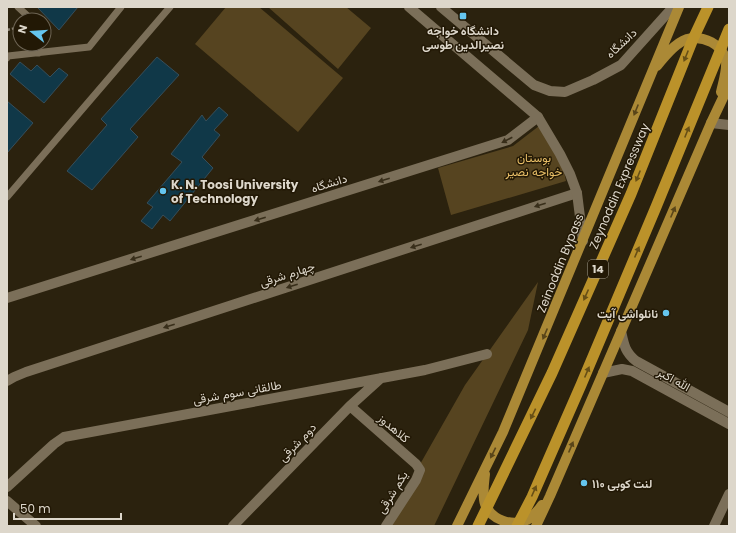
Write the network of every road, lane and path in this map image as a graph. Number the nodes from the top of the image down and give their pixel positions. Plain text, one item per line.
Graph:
1 (121, 7) edge
2 (170, 7) edge
3 (409, 7) edge
4 (440, 7) edge
5 (674, 7) edge
6 (679, 7) edge
7 (708, 7) edge
8 (729, 29) edge
9 (39, 53) joint
10 (7, 58) edge
11 (650, 73) junction
12 (729, 85) edge
13 (538, 117) junction
14 (711, 122) junction
15 (729, 125) edge
16 (577, 193) junction
17 (7, 197) edge
18 (583, 241) junction
19 (7, 298) edge
20 (621, 331) junction
21 (487, 354) dead end
22 (603, 373) junction
23 (381, 378) junction
24 (7, 381) edge
25 (350, 406) junction
26 (729, 412) edge
27 (729, 424) edge
28 (486, 468) junction
29 (420, 470) joint
30 (7, 487) edge
31 (729, 494) edge
32 (550, 496) junction
33 (7, 501) edge
34 (36, 526) edge
35 (233, 526) edge
36 (386, 526) edge
37 (457, 526) edge
38 (478, 526) edge
39 (517, 526) edge
40 (536, 526) edge
41 (714, 526) edge

1 - 9 lane
2 - 17 lane
3 - 13 street
4 - 5 street, دانشگاه
6 - 11 main road, Zeinoddin Bypass
7 -> 38 highway, Zeynoddin Expressway / 14
39 -> 8 highway, 14
9 - 10 lane
11 - 14 main road
11 -> 18 main road, Zeinoddin Bypass
12 - 14 main road
13 - 16 street
13 -> 19 street, دانشگاه
14 - 15 street
20 -> 14 main road
16 - 18 street
16 -> 24 street, چهارم شرقی
18 -> 28 main road, Zeinoddin Bypass
20 - 22 main road
20 - 26 street
21 - 23 street, طالقانی سوم شرقی
22 - 27 street, الله اکبر
32 -> 22 main road
23 - 25 street, دوم شرقی
23 - 30 street, طالقانی سوم شرقی
25 - 29 street, کلاهدوز
25 - 35 street, دوم شرقی
28 - 32 main road
28 - 37 main road, Zeinoddin Bypass
29 - 36 street, یکم شرقی
31 - 41 street
32 - 40 main road
33 - 34 street

